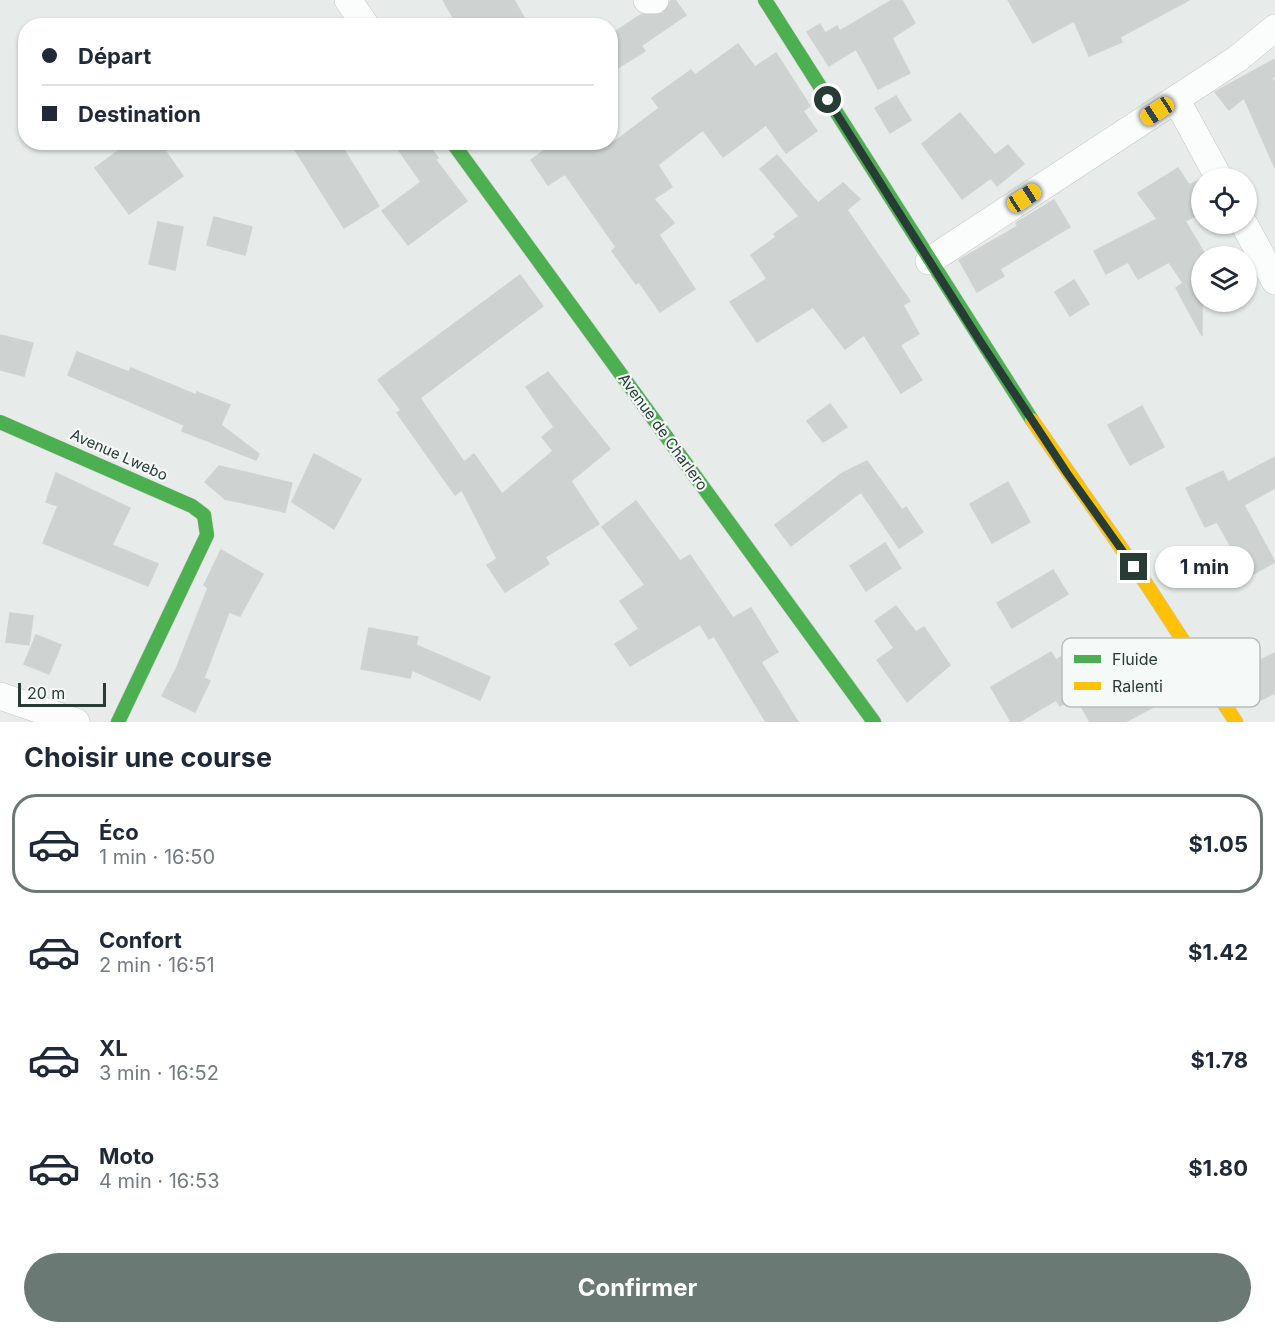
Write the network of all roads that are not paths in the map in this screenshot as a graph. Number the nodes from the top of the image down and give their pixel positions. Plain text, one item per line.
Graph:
1 (348, 0) edge
2 (647, 0) edge
3 (655, 0) edge
4 (765, 0) edge
5 (360, 18) edge
6 (1275, 28) edge
7 (1176, 99) junction
8 (458, 150) edge
9 (1214, 168) edge
10 (1249, 234) edge
11 (929, 261) junction
12 (1275, 281) edge
13 (0, 422) edge
14 (1181, 638) edge
15 (0, 696) edge
16 (1226, 707) edge
17 (76, 722) edge
18 (118, 722) edge
19 (873, 722) edge
20 (1236, 722) edge

1 - 5 street
2 - 3 street
4 - 11 street
6 - 7 street
7 - 9 street
7 - 11 street
8 - 19 street, Avenue de Charlero
10 - 12 street
11 - 14 street
13 - 18 street, Avenue Lwebo
15 - 17 street
16 - 20 street

